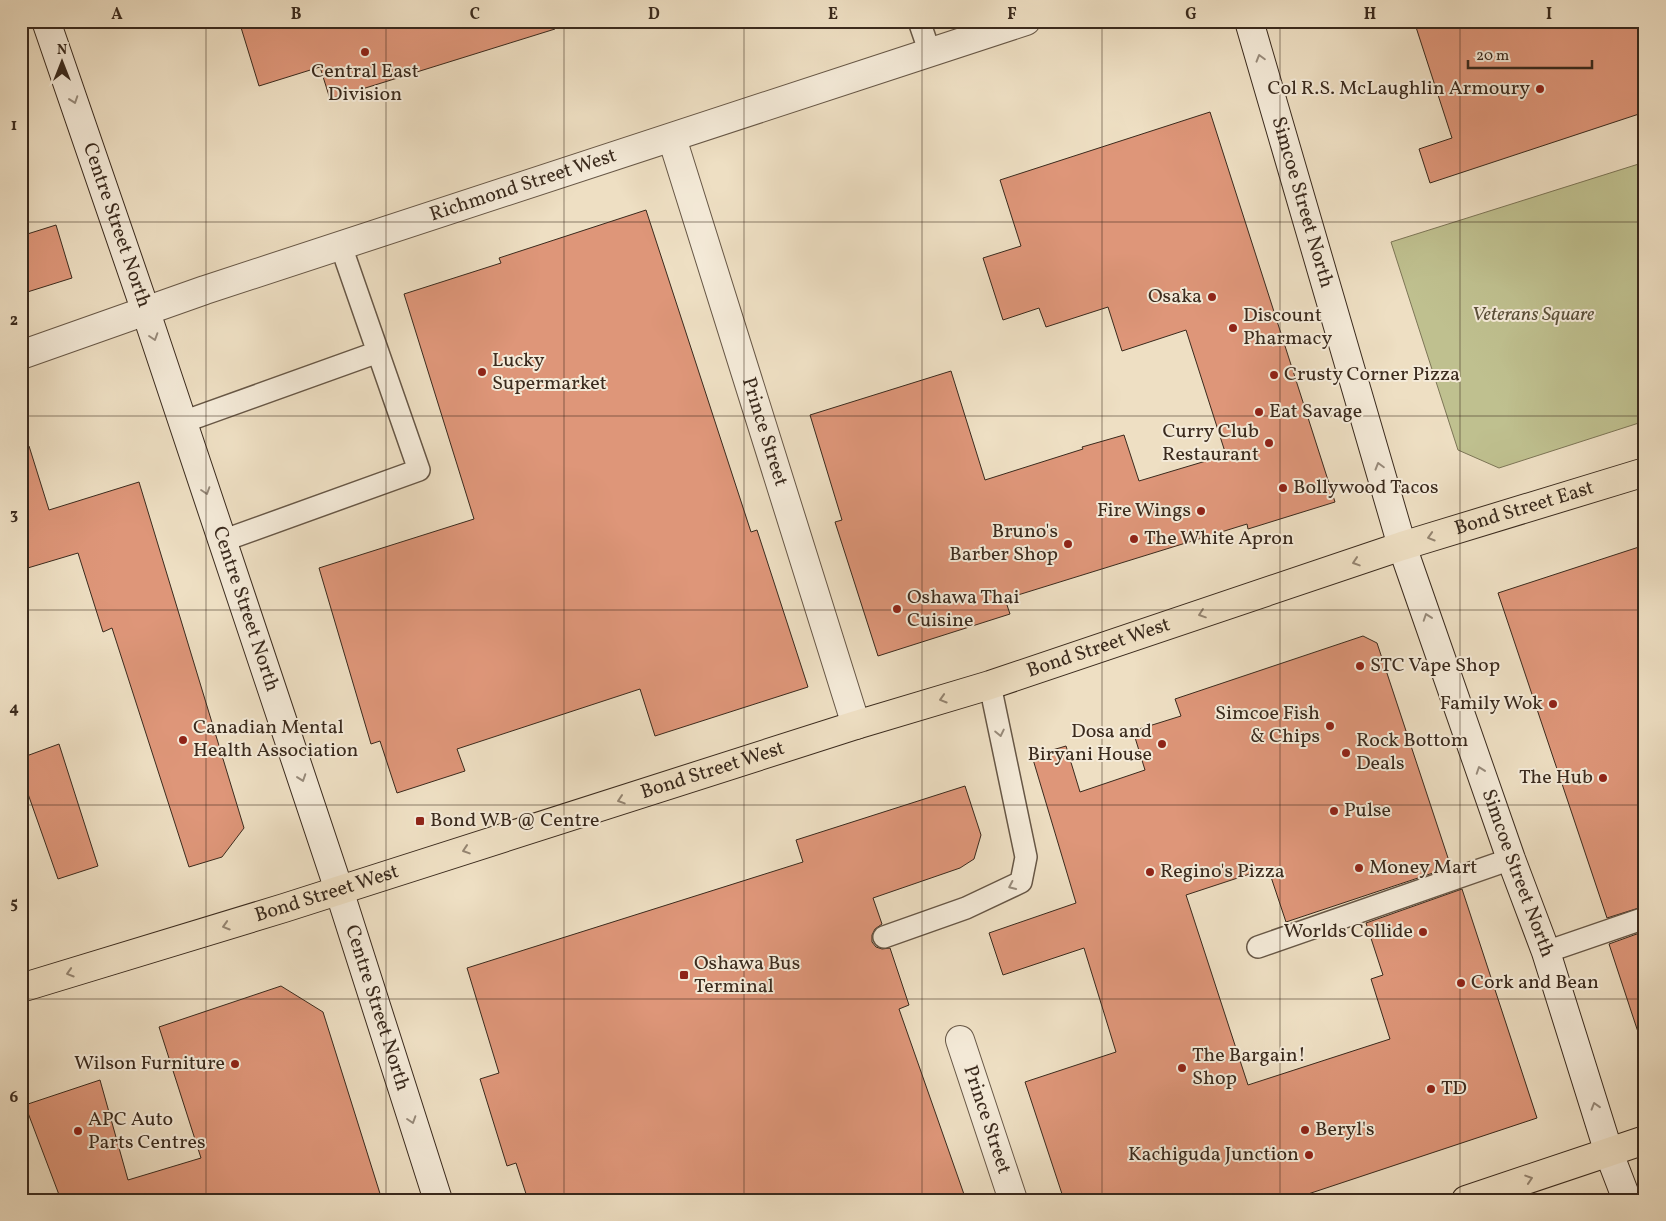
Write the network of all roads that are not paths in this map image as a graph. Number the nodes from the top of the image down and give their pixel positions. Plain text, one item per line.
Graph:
1 (46, 21) edge
2 (919, 21) edge
3 (1026, 21) edge
4 (1250, 21) edge
5 (930, 53) junction
6 (672, 138) junction
7 (340, 246) junction
8 (146, 312) junction
9 (378, 352) junction
10 (21, 355) edge
11 (183, 422) junction
12 (1645, 472) edge
13 (222, 541) junction
14 (1402, 546) junction
15 (990, 685) junction
16 (856, 725) junction
17 (1511, 860) junction
18 (339, 890) junction
19 (1645, 918) edge
20 (884, 937) dead end
21 (1258, 947) dead end
22 (1546, 952) junction
23 (21, 988) edge
24 (960, 1040) dead end
25 (1645, 1140) edge
26 (1609, 1153) junction
27 (438, 1200) edge
28 (1013, 1200) edge
29 (1466, 1200) edge
30 (1627, 1200) edge

1 -> 8 main road, Centre Street North
2 - 5 lane
3 - 5 main road, Richmond Street West
14 -> 4 main road, Simcoe Street North
5 - 6 main road, Richmond Street West
6 - 7 main road, Richmond Street West
6 - 16 main road, Prince Street
7 - 8 main road, Richmond Street West
7 - 9 lane
8 - 10 main road, Richmond Street West
8 -> 11 main road, Centre Street North
9 - 11 lane
9 - 13 lane
11 -> 13 main road, Centre Street North
12 -> 14 main road, Bond Street East
13 -> 18 main road, Centre Street North
14 -> 15 main road, Bond Street West
17 -> 14 main road, Simcoe Street North
15 -> 16 main road, Bond Street West
15 -> 20 lane
16 -> 18 main road, Bond Street West
17 - 21 lane
17 - 22 main road, Simcoe Street North
18 -> 23 main road, Bond Street West
18 -> 27 main road, Centre Street North
19 - 22 lane
26 -> 22 main road, Simcoe Street North
24 - 28 main road, Prince Street
25 - 26 main road
29 -> 26 main road
26 - 30 main road, Simcoe Street North

